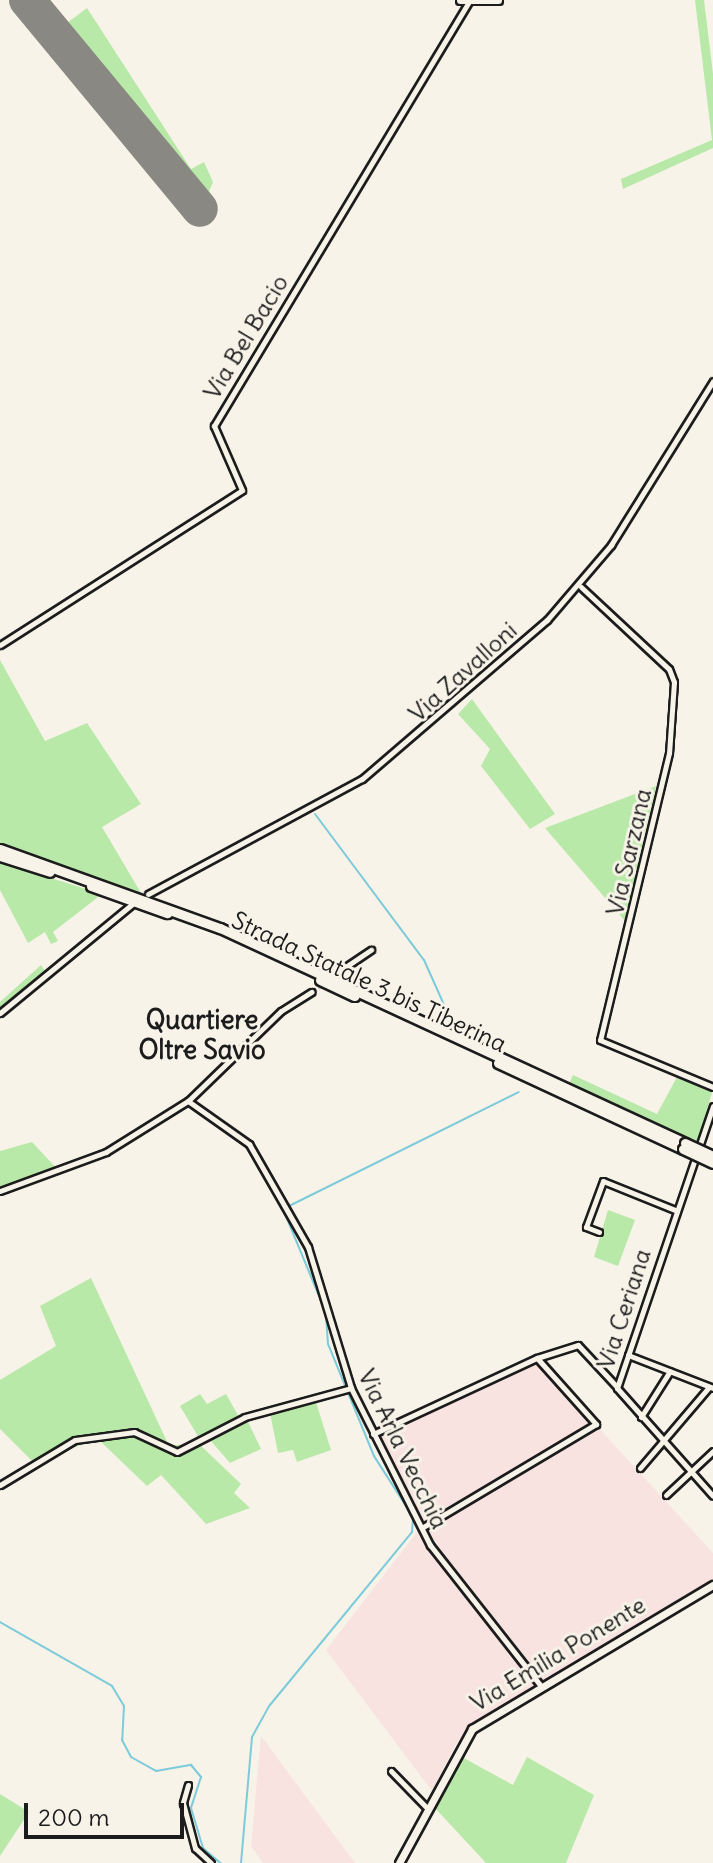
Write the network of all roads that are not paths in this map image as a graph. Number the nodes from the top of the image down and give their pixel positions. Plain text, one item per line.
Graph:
1 (498, 0) edge
2 (465, 1) edge
3 (713, 381) edge
4 (581, 587) junction
5 (1, 644) edge
6 (0, 849) edge
7 (0, 856) edge
8 (148, 894) dead end
9 (132, 904) dead end
10 (371, 950) dead end
11 (338, 972) tunnel mouth
12 (312, 992) tunnel mouth
13 (0, 1013) edge
14 (713, 1087) edge
15 (188, 1101) junction
16 (713, 1106) edge
17 (684, 1146) junction
18 (713, 1156) edge
19 (713, 1163) edge
20 (0, 1191) edge
21 (675, 1210) junction
22 (599, 1232) dead end
23 (628, 1355) junction
24 (537, 1358) junction
25 (670, 1371) junction
26 (617, 1388) junction
27 (711, 1388) edge
28 (348, 1389) junction
29 (641, 1417) junction
30 (373, 1434) junction
31 (667, 1444) junction
32 (713, 1451) edge
33 (640, 1468) dead end
34 (692, 1471) junction
35 (0, 1485) edge
36 (666, 1495) dead end
37 (713, 1496) edge
38 (423, 1527) junction
39 (713, 1585) edge
40 (540, 1685) junction
41 (391, 1771) dead end
42 (188, 1785) dead end
43 (427, 1808) junction
44 (211, 1863) edge
45 (399, 1863) edge

1 - 2 main road
2 - 5 street, Via Bel Bacio
3 - 4 street, Via Zavalloni
4 - 8 street, Via Zavalloni
4 - 14 street, Via Sarzana
6 - 17 highway, Strada Statale 3 bis Tiberina
7 - 17 highway, Strada Statale 3 bis Tiberina
9 - 13 street
10 - 11 street
12 - 15 street
15 - 20 street
15 - 28 street, Via Arla Vecchia
16 - 21 street, Via Ceriana
17 - 18 highway, Strada Statale 3 bis Tiberina, bridge
17 - 19 highway, Strada Statale 3 bis Tiberina, bridge
21 - 22 street
21 - 23 street, Via Ceriana
23 - 25 street
23 - 26 street, Via Ceriana
24 - 26 street
24 - 30 street
24 - 38 street
25 - 27 street
25 - 29 street
26 - 29 street, Via Ceriana
27 - 31 street
28 - 30 street, Via Arla Vecchia
28 - 35 street
29 - 31 street, Via Ceriana
30 - 38 street, Via Arla Vecchia
31 - 33 street
31 - 34 street, Via Ceriana
32 - 34 street
34 - 36 street
34 - 37 street, Via Ceriana
38 - 40 street, Via Arla Vecchia
39 - 40 main road, Via Emilia Ponente
40 - 43 main road, Via Emilia Ponente
41 - 43 street
42 - 44 street
43 - 45 main road, Via Emilia Ponente

